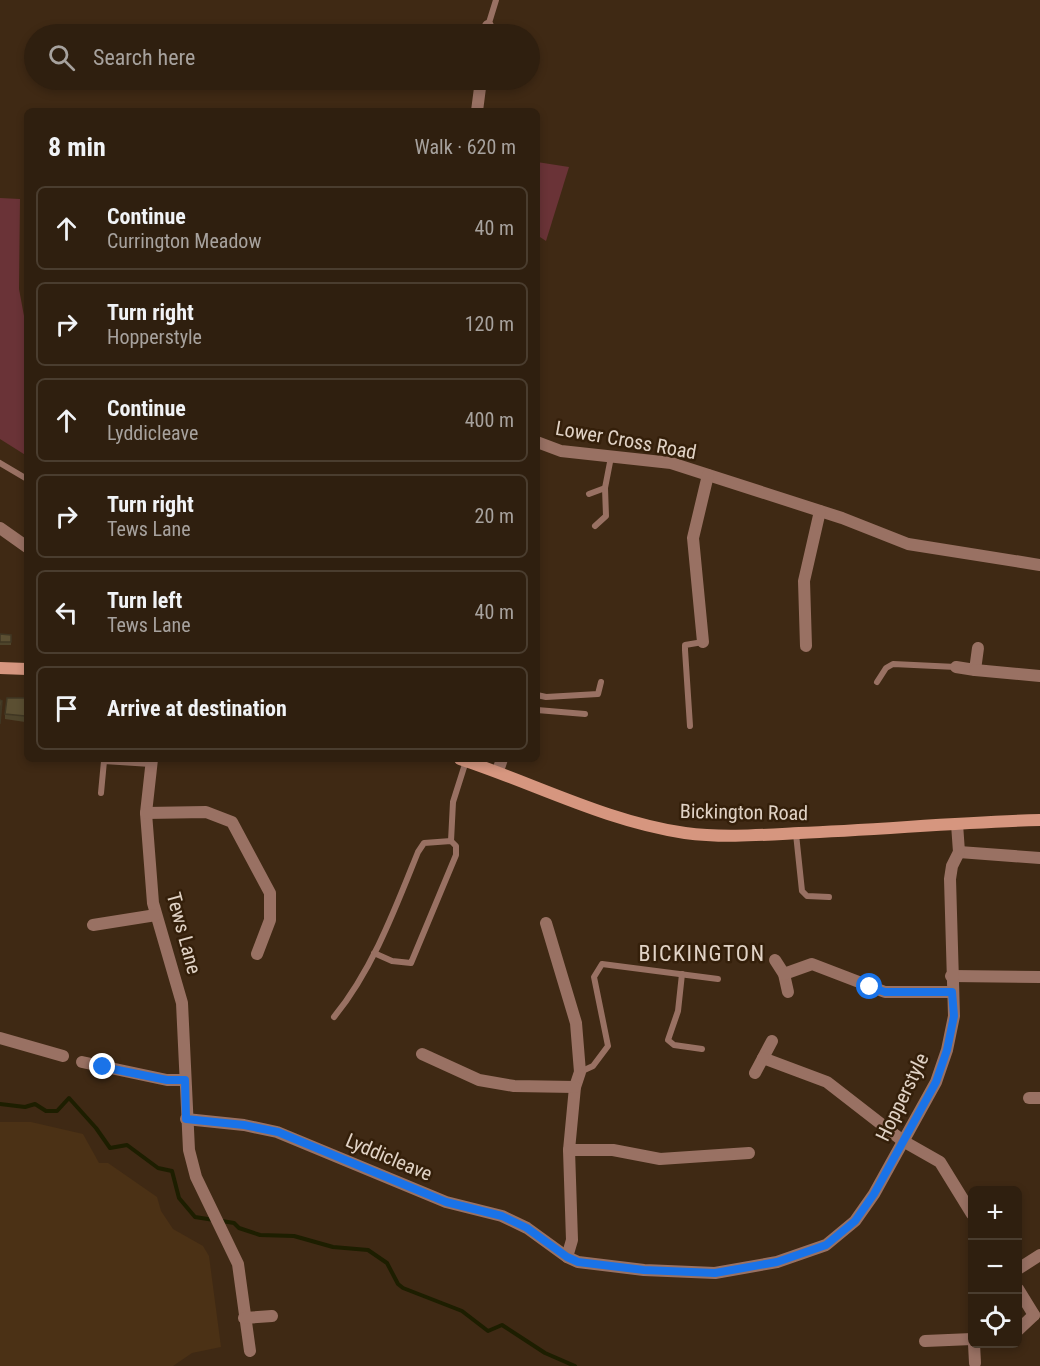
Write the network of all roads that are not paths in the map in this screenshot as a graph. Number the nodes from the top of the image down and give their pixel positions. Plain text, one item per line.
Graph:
1 (496, 0) edge
2 (489, 24) edge
3 (480, 90) edge
4 (477, 108) edge
5 (540, 443) edge
6 (610, 457) junction
7 (0, 463) edge
8 (708, 475) junction
9 (24, 477) edge
10 (605, 488) junction
11 (589, 494) dead end
12 (819, 511) junction
13 (596, 526) dead end
14 (0, 528) edge
15 (24, 544) edge
16 (1040, 565) edge
17 (703, 642) joint
18 (806, 646) dead end
19 (978, 648) dead end
20 (956, 667) joint
21 (0, 668) edge
22 (24, 669) edge
23 (975, 670) junction
24 (1040, 676) edge
25 (601, 682) dead end
26 (877, 682) dead end
27 (540, 695) edge
28 (540, 710) edge
29 (585, 714) dead end
30 (690, 726) dead end
31 (104, 762) edge
32 (152, 762) edge
33 (463, 762) edge
34 (478, 762) edge
35 (500, 765) edge
36 (101, 793) dead end
37 (146, 813) junction
38 (1040, 820) edge
39 (957, 824) junction
40 (796, 833) junction
41 (451, 841) junction
42 (959, 852) junction
43 (1040, 858) edge
44 (830, 897) dead end
45 (156, 915) junction
46 (546, 924) dead end
47 (93, 925) dead end
48 (374, 953) junction
49 (257, 954) dead end
50 (775, 960) dead end
51 (682, 974) junction
52 (784, 974) junction
53 (951, 976) junction
54 (1040, 977) edge
55 (718, 979) dead end
56 (788, 992) dead end
57 (952, 992) junction
58 (334, 1017) dead end
59 (0, 1038) edge
60 (772, 1041) dead end
61 (702, 1049) dead end
62 (422, 1054) dead end
63 (63, 1056) dead end
64 (763, 1058) junction
65 (82, 1062) dead end
66 (580, 1072) junction
67 (755, 1073) dead end
68 (185, 1080) junction
69 (575, 1088) junction
70 (186, 1119) junction
71 (903, 1141) junction
72 (570, 1149) junction
73 (748, 1154) dead end
74 (874, 1194) joint
75 (968, 1208) edge
76 (1040, 1255) edge
77 (567, 1257) junction
78 (1022, 1266) edge
79 (1021, 1294) edge
80 (272, 1316) dead end
81 (1037, 1317) edge
82 (244, 1318) junction
83 (1022, 1327) edge
84 (968, 1338) edge
85 (925, 1341) dead end
86 (974, 1348) edge
87 (250, 1351) dead end
88 (975, 1363) dead end

1 - 2 lane
3 - 4 street
5 - 6 street, Lower Cross Road
6 - 8 street, Lower Cross Road
6 - 10 lane
7 - 9 lane
8 - 12 street, Lower Cross Road
8 - 17 street, Lower Cross Road
10 - 11 lane
10 - 13 lane
12 - 16 street, Lower Cross Road
12 - 18 street
14 - 15 street
17 - 30 lane
19 - 23 street
20 - 23 street
20 - 26 lane
21 - 22 main road
23 - 24 street
25 - 27 lane
28 - 29 lane
31 - 36 lane
32 - 37 street, Tews Lane
33 - 41 lane
34 - 35 main road, Bickington Road
35 - 40 main road, Bickington Road
37 - 45 street, Tews Lane
37 - 49 street
38 - 39 main road, Bickington Road
39 - 40 main road, Bickington Road
39 - 42 street, Hopperstyle
40 - 44 lane
41 - 48 lane
41 - 48 lane
42 - 43 street
42 - 53 street, Hopperstyle
45 - 47 street
45 - 68 street, Tews Lane
46 - 66 street
48 - 58 lane
50 - 52 street
51 - 55 lane
51 - 61 lane
51 - 66 lane
52 - 56 street
52 - 57 street
53 - 54 street
53 - 57 street, Hopperstyle
57 - 71 street, Hopperstyle
59 - 63 street
60 - 64 street
62 - 69 street
64 - 67 street
64 - 71 street
65 - 68 street
66 - 69 street
68 - 70 street, Tews Lane
69 - 72 street
70 - 77 street, Lyddicleave
70 - 82 street, Tews Lane
71 - 74 street, Hopperstyle
71 - 75 street
72 - 73 street
72 - 77 street
74 - 77 street, Lyddicleave
76 - 78 street
79 - 81 street
80 - 82 street
81 - 83 street
82 - 87 street, Tews Lane
84 - 85 street
86 - 88 street

